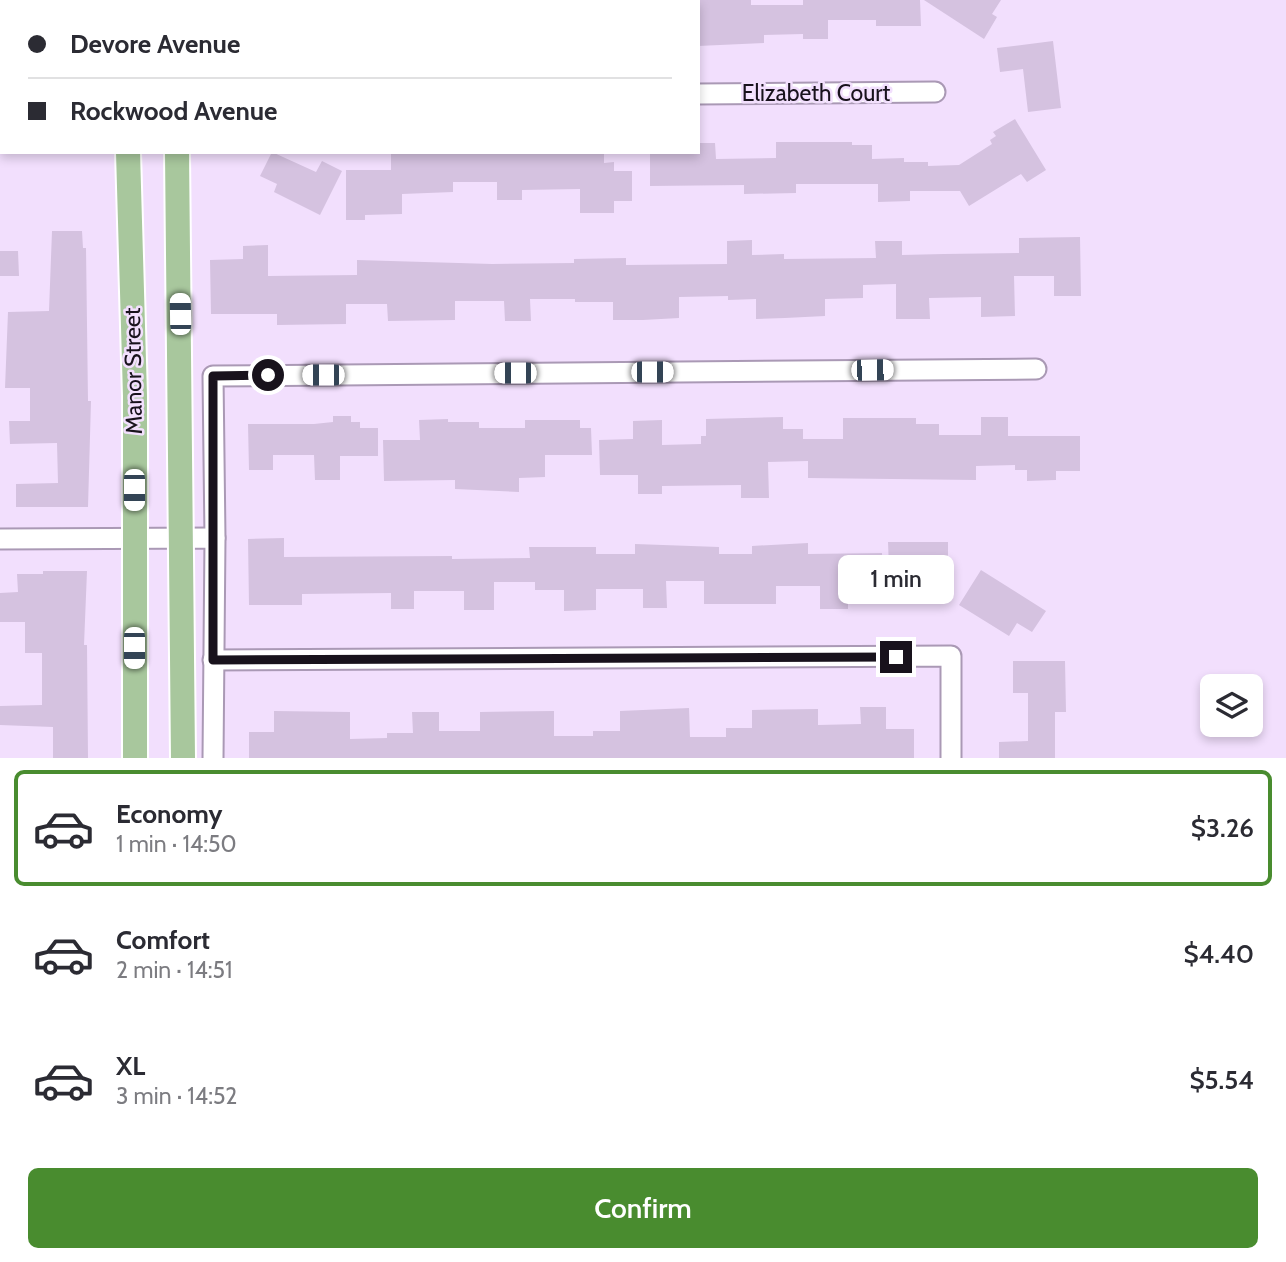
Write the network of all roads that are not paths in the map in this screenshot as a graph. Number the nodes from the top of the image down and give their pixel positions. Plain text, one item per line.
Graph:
1 (935, 92) dead end
2 (700, 94) edge
3 (128, 154) edge
4 (177, 154) edge
5 (1036, 369) dead end
6 (133, 538) junction
7 (182, 538) junction
8 (215, 538) junction
9 (0, 539) edge
10 (213, 660) junction
11 (135, 758) edge
12 (183, 758) edge
13 (213, 758) edge
14 (951, 758) edge

1 - 2 street, Elizabeth Court
3 - 6 main road, Manor Street
4 - 7 main road, Manor Street
5 - 8 street
6 - 7 street
6 - 9 street
6 - 11 main road, Manor Street
7 - 8 street
7 - 12 main road, Manor Street
8 - 10 street
10 - 13 street
10 - 14 street

